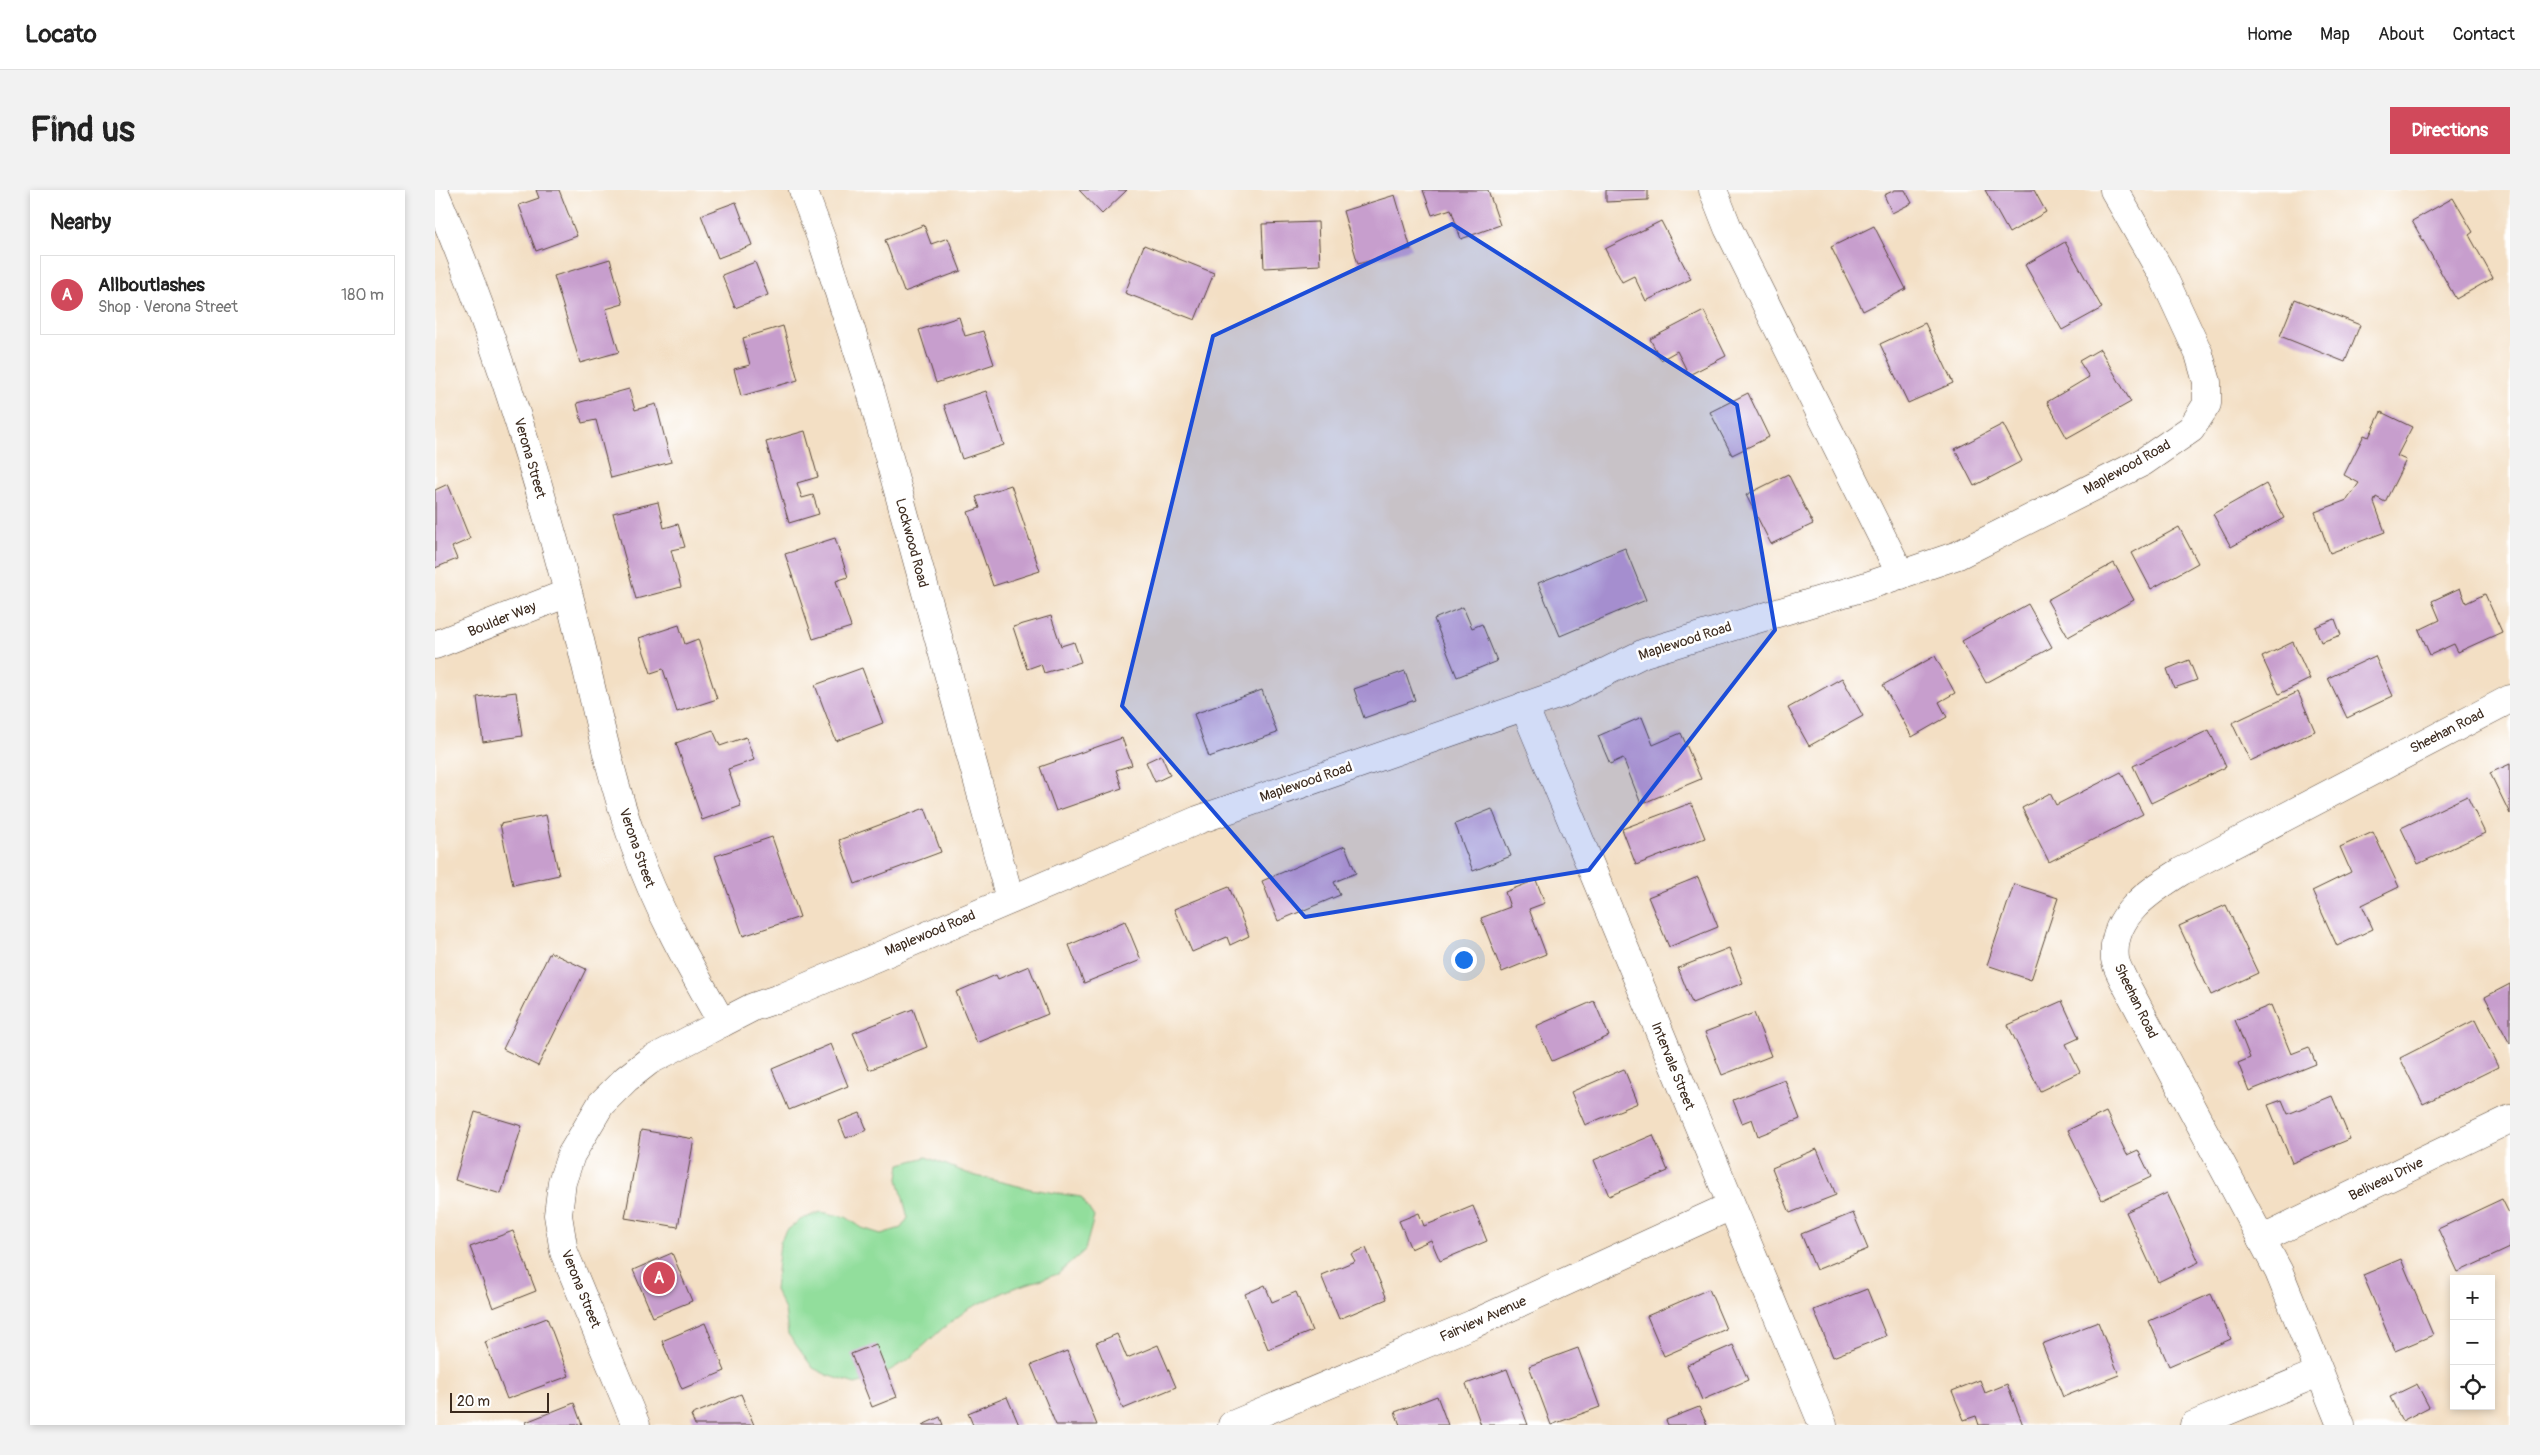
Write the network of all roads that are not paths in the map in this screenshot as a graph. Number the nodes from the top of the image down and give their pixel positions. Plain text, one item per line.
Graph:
1 (803, 190) edge
2 (1713, 190) edge
3 (2114, 190) edge
4 (435, 193) edge
5 (1901, 575) junction
6 (568, 592) junction
7 (435, 646) edge
8 (2510, 699) edge
9 (1524, 706) junction
10 (1010, 899) junction
11 (722, 1022) junction
12 (2510, 1119) edge
13 (1731, 1206) junction
14 (2261, 1239) junction
15 (2318, 1373) junction
16 (636, 1425) edge
17 (1232, 1425) edge
18 (1823, 1425) edge
19 (2193, 1425) edge
20 (2341, 1425) edge

1 - 10 street, Lockwood Road
2 - 5 street
3 - 5 street, Maplewood Road
4 - 6 street, Verona Street
5 - 9 street, Maplewood Road
6 - 7 street, Boulder Way
6 - 11 street, Verona Street
8 - 14 street, Sheehan Road
9 - 10 street, Maplewood Road
9 - 13 street, Intervale Street
10 - 11 street, Maplewood Road
11 - 16 street, Verona Street
12 - 14 street, Beliveau Drive
13 - 17 street, Fairview Avenue
13 - 18 street, Intervale Street
14 - 15 street, Sheehan Road
15 - 19 street
15 - 20 street, Sheehan Road

